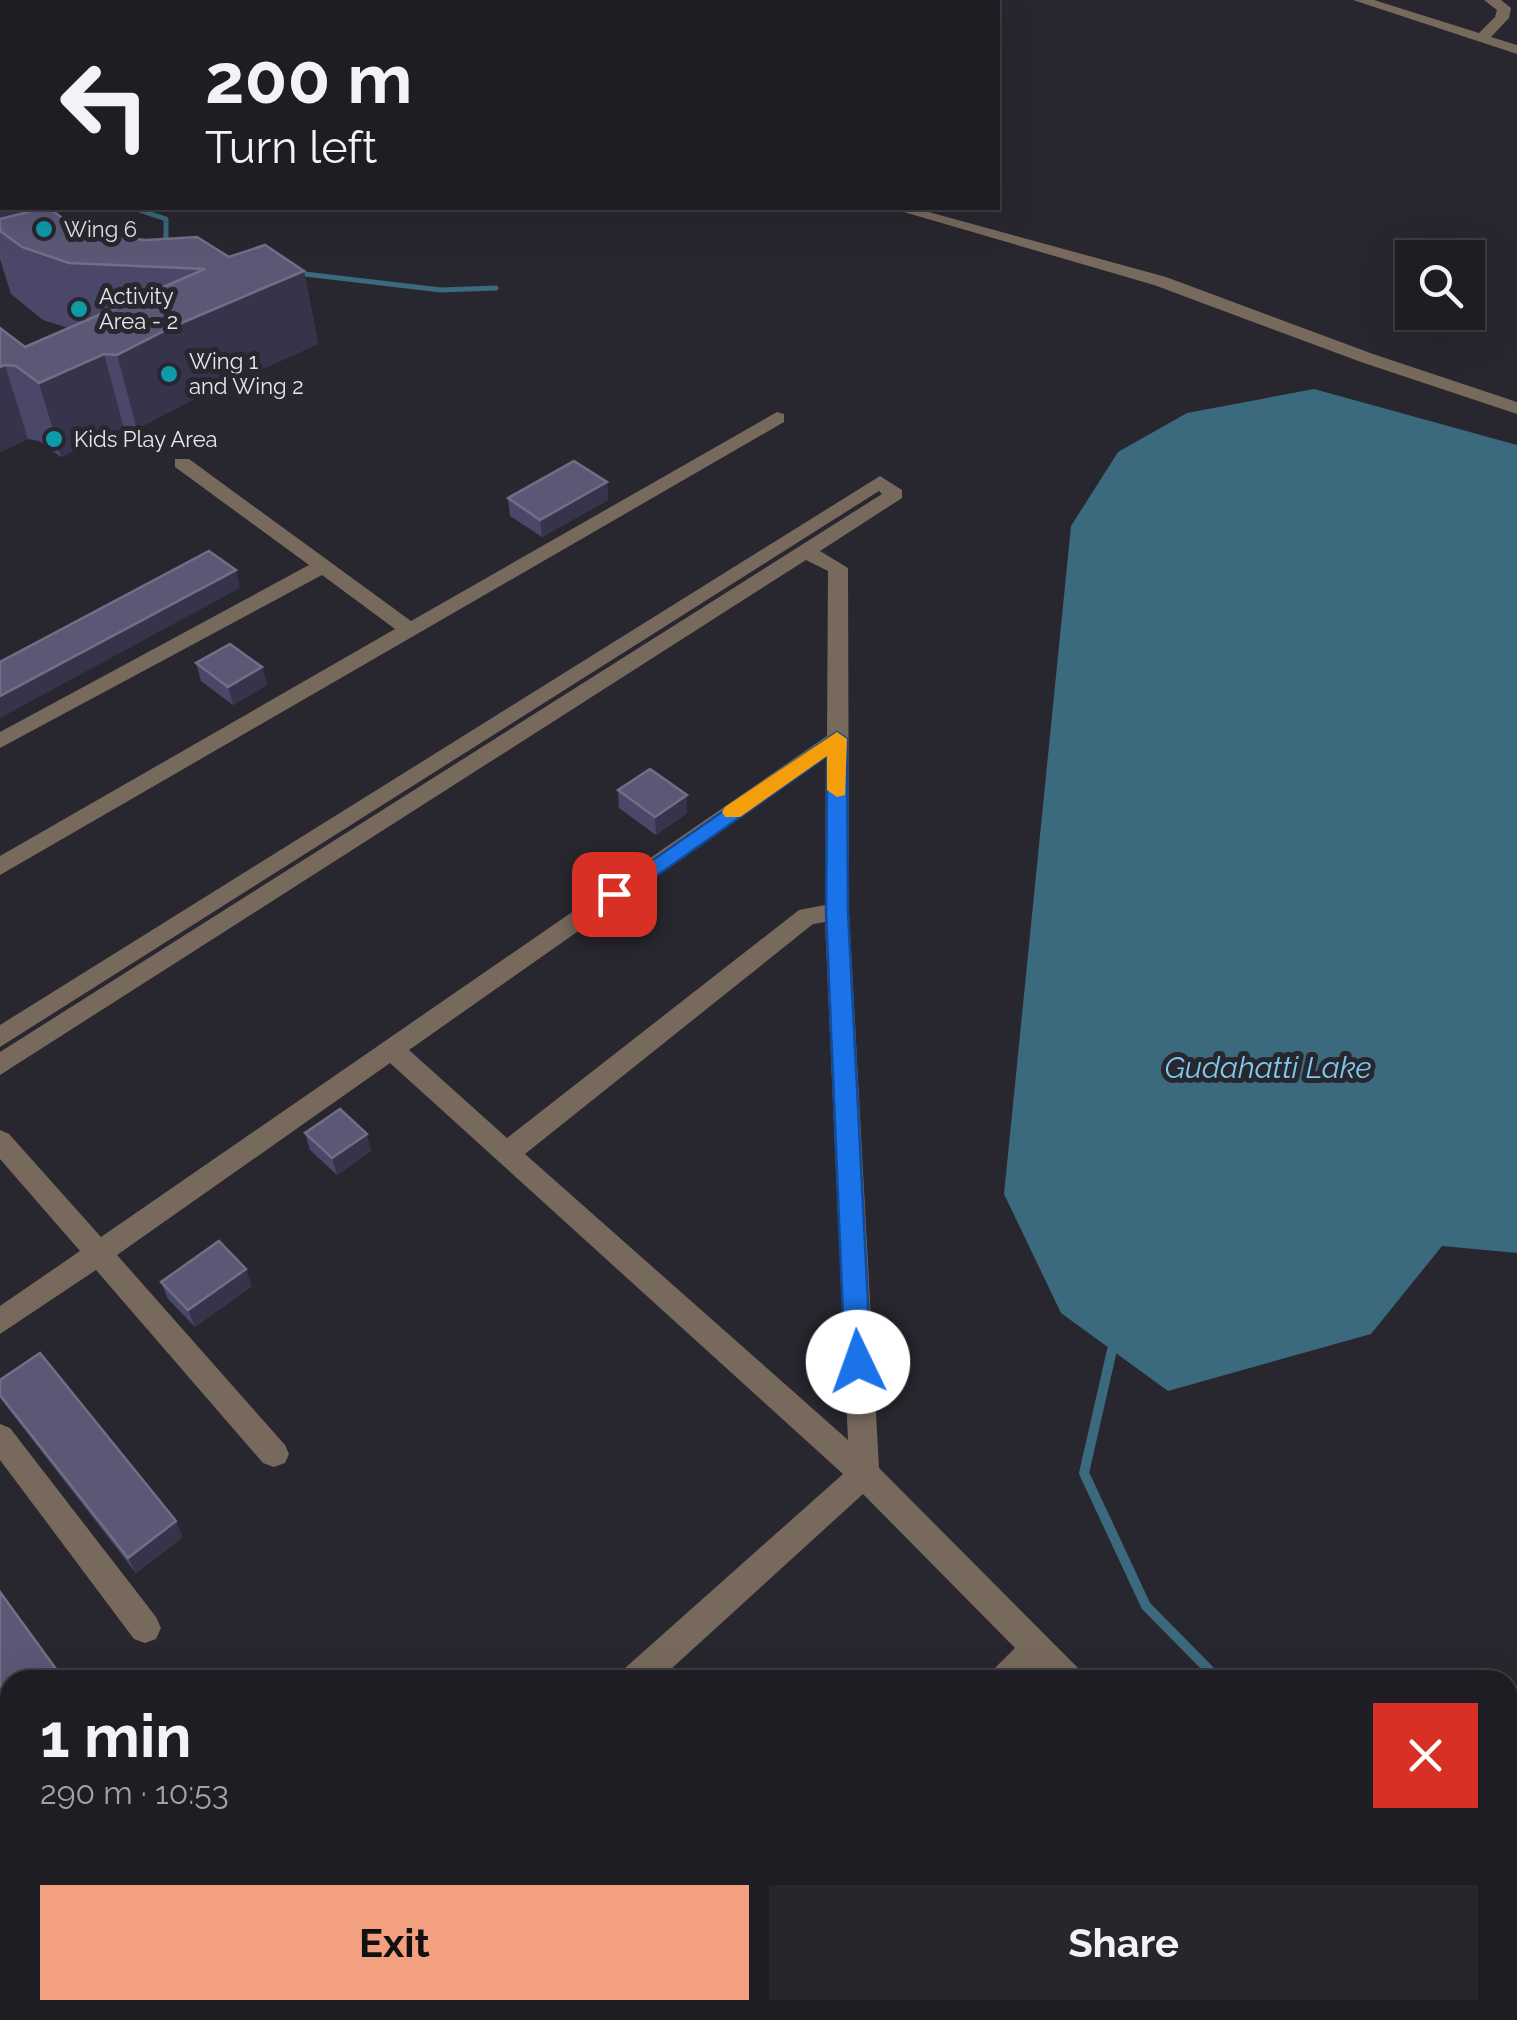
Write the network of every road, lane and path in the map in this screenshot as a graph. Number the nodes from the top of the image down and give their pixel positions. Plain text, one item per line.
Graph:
1 (1360, 0) edge
2 (1490, 0) edge
3 (1481, 39) junction
4 (1517, 50) edge
5 (905, 210) edge
6 (1517, 408) edge
7 (777, 418) dead end
8 (182, 463) dead end
9 (805, 551) junction
10 (323, 566) junction
11 (410, 630) junction
12 (837, 739) junction
13 (0, 742) edge
14 (0, 867) edge
15 (837, 912) junction
16 (0, 1037) edge
17 (392, 1050) junction
18 (0, 1065) edge
19 (0, 1141) edge
20 (506, 1153) junction
21 (99, 1254) junction
22 (0, 1322) edge
23 (0, 1437) edge
24 (274, 1454) dead end
25 (864, 1474) junction
26 (146, 1628) dead end
27 (1037, 1648) junction
28 (646, 1670) edge
29 (1014, 1670) edge
30 (1058, 1670) edge

1 - 3 street
2 - 3 street
3 - 4 street
5 - 6 street
7 - 11 street
8 - 10 street
9 - 12 street
9 - 16 street
9 - 18 street
10 - 11 street
10 - 13 street
11 - 14 street
12 - 15 street
12 - 17 street
15 - 20 street
15 - 25 street
17 - 20 street
17 - 21 street
19 - 21 street
20 - 25 street
21 - 22 street
21 - 24 street
23 - 26 street
25 - 27 street
25 - 28 street
27 - 29 street
27 - 30 street

